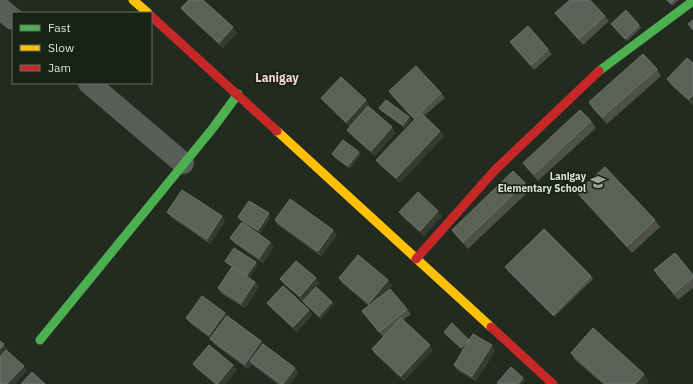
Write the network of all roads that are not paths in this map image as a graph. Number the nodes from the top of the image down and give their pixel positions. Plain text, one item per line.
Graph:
1 (133, 0) edge
2 (693, 1) edge
3 (0, 8) edge
4 (147, 12) edge
5 (152, 17) edge
6 (12, 18) edge
7 (90, 84) edge
8 (238, 94) junction
9 (184, 163) junction
10 (416, 259) junction
11 (40, 340) dead end
12 (553, 384) edge

1 - 4 street
2 - 10 street
3 - 6 street
5 - 8 street
7 - 9 street
8 - 9 street
8 - 10 street
9 - 11 street
10 - 12 street

